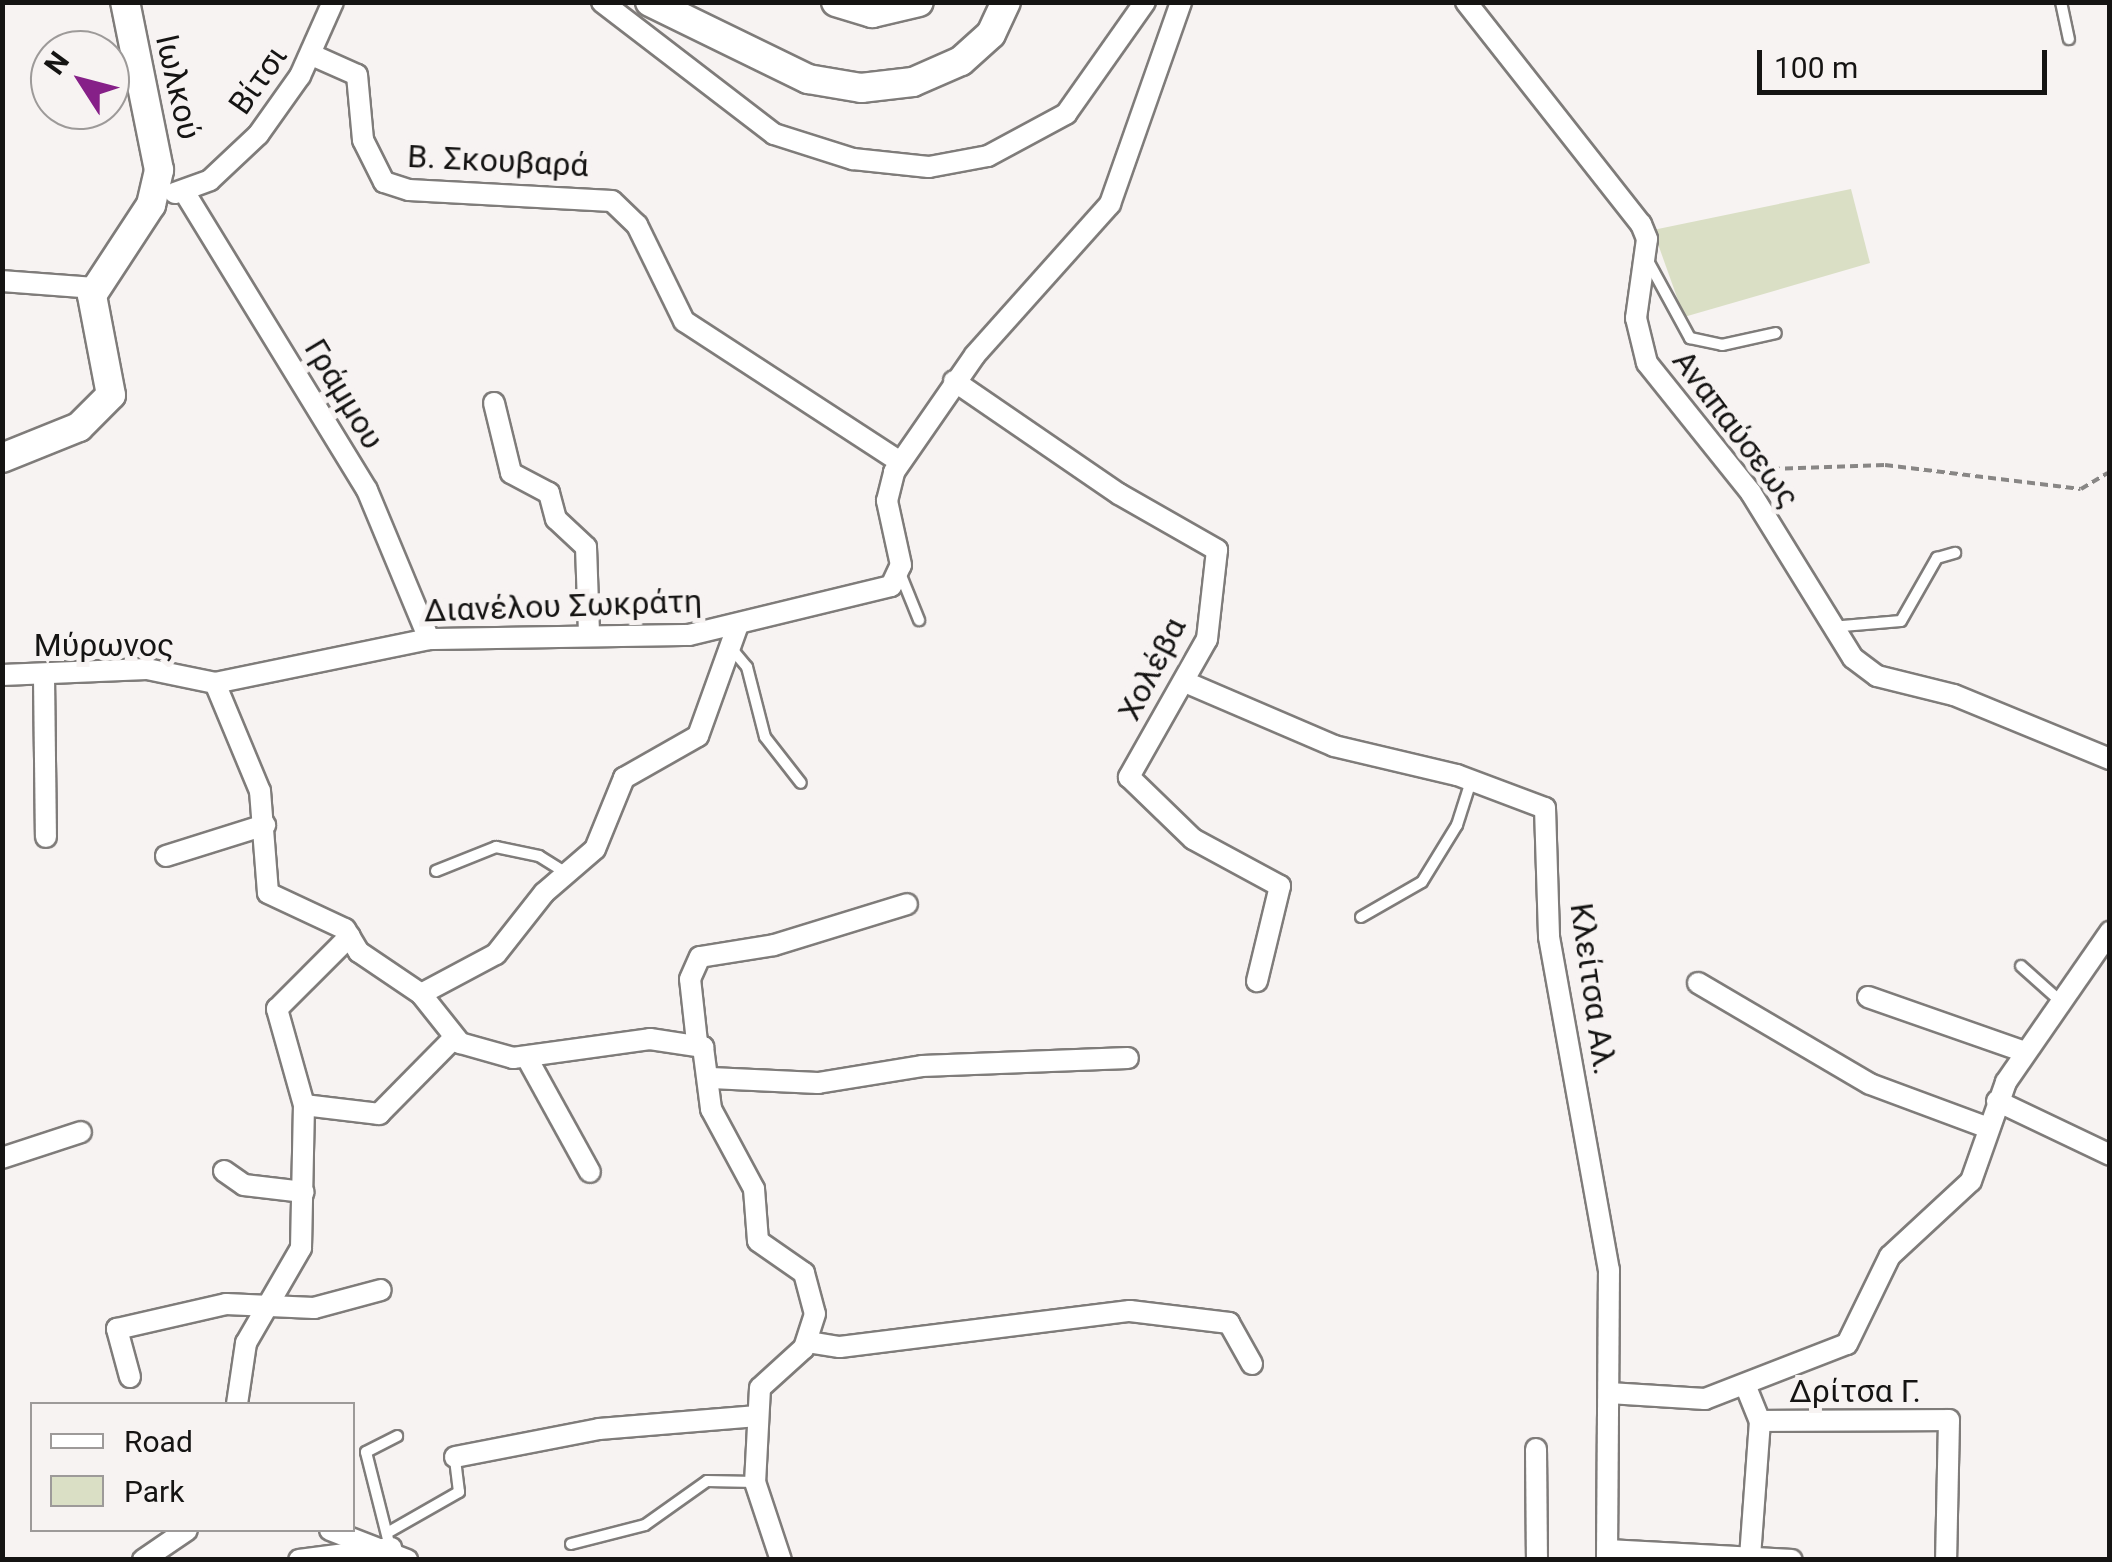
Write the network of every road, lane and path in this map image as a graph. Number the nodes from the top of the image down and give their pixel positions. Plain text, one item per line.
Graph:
1 (125, 2) edge
2 (334, 2) edge
3 (602, 2) edge
4 (650, 2) edge
5 (836, 2) edge
6 (919, 2) edge
7 (1006, 2) edge
8 (1145, 2) edge
9 (1181, 2) edge
10 (1466, 2) edge
11 (2061, 2) edge
12 (2069, 38) dead end
13 (312, 55) junction
14 (170, 192) junction
15 (1644, 256) junction
16 (2, 281) edge
17 (94, 288) junction
18 (1776, 333) dead end
19 (954, 381) junction
20 (494, 403) dead end
21 (1736, 456) dead end
22 (2, 458) edge
23 (900, 462) junction
24 (2108, 473) edge
25 (1954, 553) dead end
26 (899, 572) junction
27 (920, 620) dead end
28 (738, 625) junction
29 (1830, 628) junction
30 (589, 635) junction
31 (429, 639) junction
32 (730, 648) junction
33 (2, 674) edge
34 (44, 677) junction
35 (1185, 682) junction
36 (215, 684) junction
37 (2110, 760) edge
38 (1471, 780) junction
39 (801, 782) dead end
40 (265, 825) junction
41 (46, 837) dead end
42 (166, 856) dead end
43 (436, 871) dead end
44 (568, 874) junction
45 (907, 904) dead end
46 (1360, 917) dead end
47 (2110, 932) edge
48 (350, 936) junction
49 (2021, 966) dead end
50 (1258, 981) dead end
51 (1698, 984) dead end
52 (422, 994) junction
53 (1868, 997) dead end
54 (2060, 1002) junction
55 (453, 1039) junction
56 (697, 1042) junction
57 (2026, 1052) junction
58 (527, 1058) junction
59 (1128, 1058) dead end
60 (712, 1078) junction
61 (1997, 1102) junction
62 (304, 1105) junction
63 (1988, 1128) junction
64 (81, 1132) dead end
65 (2110, 1155) edge
66 (2, 1158) edge
67 (224, 1171) dead end
68 (590, 1172) dead end
69 (304, 1192) junction
70 (382, 1290) dead end
71 (271, 1304) junction
72 (808, 1342) junction
73 (1252, 1364) dead end
74 (130, 1378) dead end
75 (1746, 1387) junction
76 (1609, 1392) junction
77 (237, 1402) edge
78 (757, 1416) junction
79 (1760, 1421) junction
80 (396, 1436) dead end
81 (1536, 1450) dead end
82 (455, 1457) joint
83 (755, 1482) junction
84 (185, 1532) edge
85 (338, 1532) edge
86 (571, 1544) dead end
87 (395, 1547) edge
88 (1608, 1555) edge
89 (1750, 1557) edge
90 (143, 1560) edge
91 (299, 1560) edge
92 (781, 1560) edge
93 (1537, 1560) edge
94 (1792, 1560) edge
95 (1946, 1560) edge

1 - 14 main road, Ιωλκού
2 - 13 street, Βίτσι
3 - 8 street
4 - 7 main road
5 - 6 main road
9 - 19 street
10 - 15 street, Αναπαύσεως
11 - 12 lane
13 - 14 street, Βίτσι
13 - 23 street, Β. Σκουβαρά
14 - 17 main road
14 - 31 street, Γράμμου
15 - 18 lane
15 - 29 street, Αναπαύσεως
16 - 17 street
17 - 22 main road
19 - 23 street
19 - 35 street, Χολέβα
20 - 30 street
21 - 24 path
23 - 26 street
25 - 29 lane
26 - 27 lane
26 - 28 street, Διανέλου Σωκράτη
28 - 30 street, Διανέλου Σωκράτη
28 - 32 street
29 - 37 street, Αναπαύσεως
30 - 31 street, Διανέλου Σωκράτη
31 - 36 street, Διανέλου Σωκράτη
32 - 39 lane
32 - 44 street
33 - 34 street, Μύρωνος
34 - 36 street, Μύρωνος
34 - 41 street
35 - 38 street, Κλείτσα Αλ.
35 - 50 street, Χολέβα
36 - 40 street, Μύρωνος
38 - 46 lane
38 - 76 street, Κλείτσα Αλ.
40 - 42 street
40 - 48 street, Μύρωνος
43 - 44 lane
44 - 52 street
45 - 56 street
47 - 54 street
48 - 52 street, Μύρωνος
48 - 62 street
49 - 54 lane
51 - 63 street
52 - 55 street
53 - 57 street
54 - 57 street
55 - 58 street
55 - 62 street
56 - 58 street
56 - 60 street
57 - 61 street
58 - 68 street
59 - 60 street
60 - 72 street
61 - 63 street
61 - 65 street
62 - 69 street
63 - 75 street
64 - 66 street
67 - 69 street
69 - 71 street
70 - 71 street
71 - 74 street
71 - 77 street
72 - 73 street
72 - 78 street
75 - 76 street
75 - 79 street
76 - 88 street, Κλείτσα Αλ.
78 - 82 street
78 - 83 street
79 - 89 street
79 - 95 street, Δρίτσα Γ.
80 - 87 lane
81 - 93 street
82 - 87 lane
83 - 86 lane
83 - 92 street
84 - 90 street
85 - 87 street
87 - 91 street
88 - 89 street
89 - 94 street

